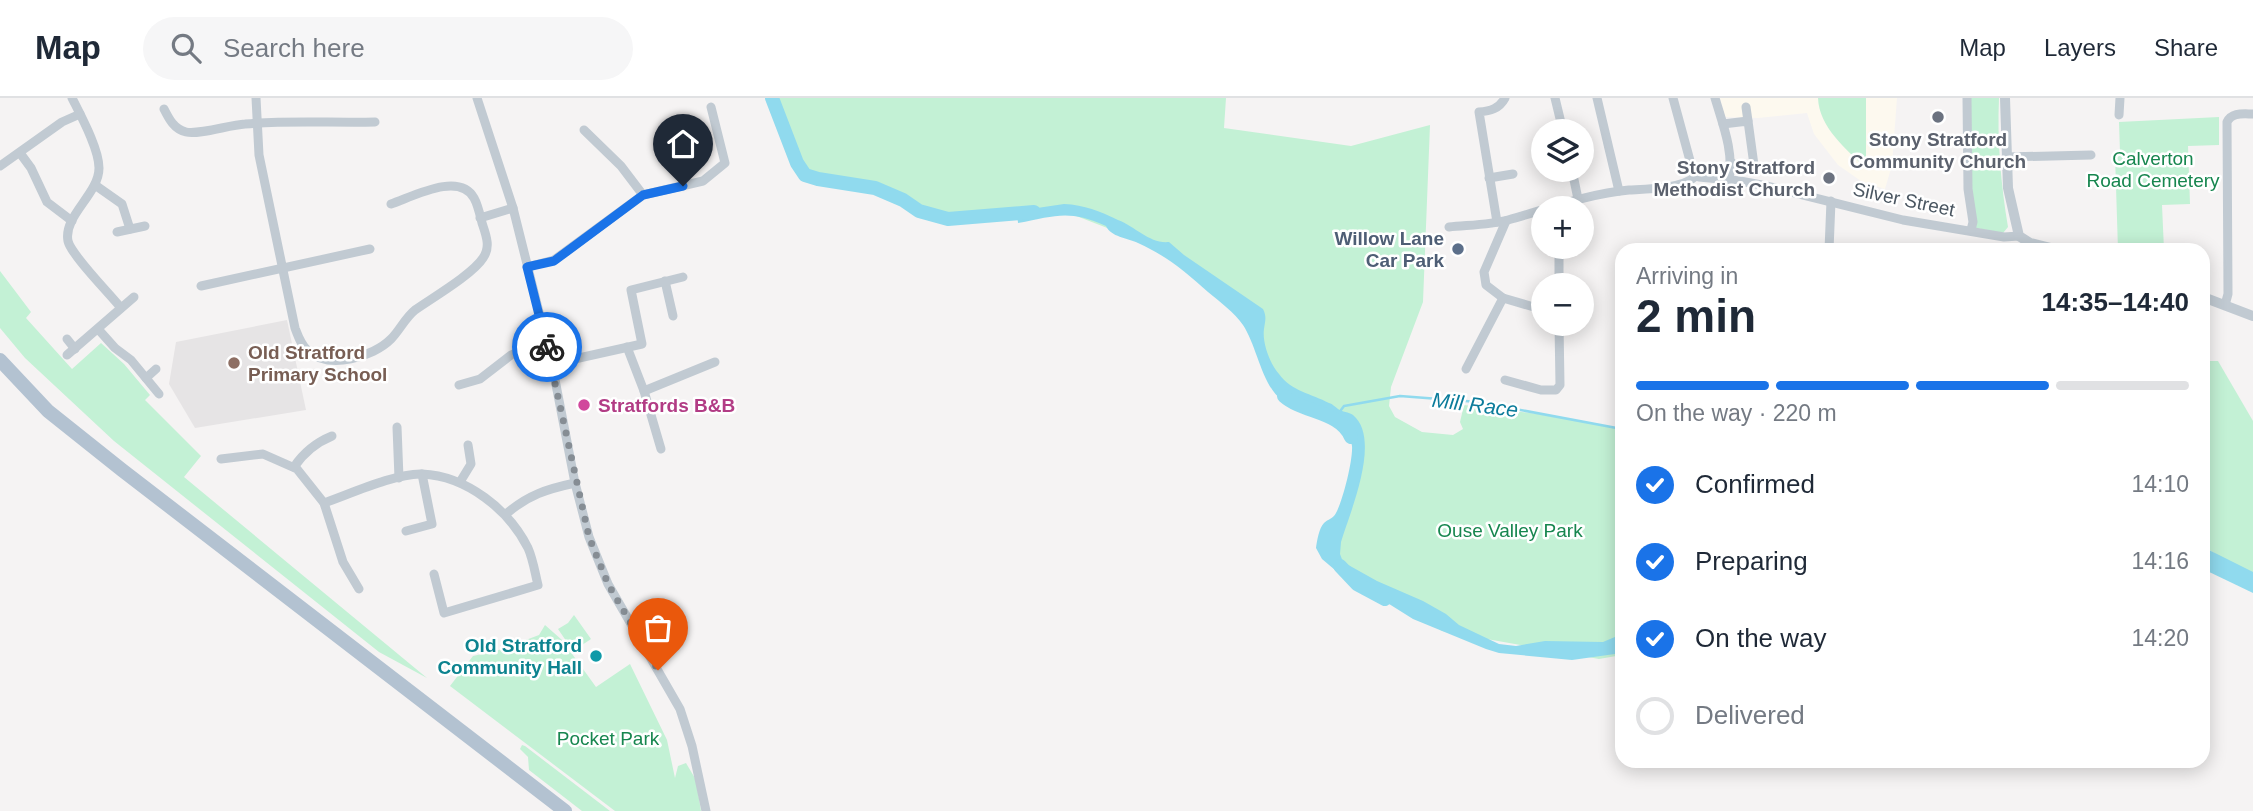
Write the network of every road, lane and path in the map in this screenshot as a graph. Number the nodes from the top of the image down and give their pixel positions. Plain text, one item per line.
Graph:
1 (72, 98) edge
2 (256, 98) edge
3 (477, 98) edge
4 (1505, 98) edge
5 (1555, 98) edge
6 (1597, 98) edge
7 (1673, 98) edge
8 (1715, 98) edge
9 (1967, 98) edge
10 (2005, 98) edge
11 (2120, 98) edge
12 (711, 107) dead end
13 (1746, 107) dead end
14 (164, 109) dead end
15 (80, 114) junction
16 (2119, 114) dead end
17 (2253, 114) edge
18 (1560, 119) edge
19 (1748, 121) junction
20 (375, 122) dead end
21 (256, 123) junction
22 (1723, 124) junction
23 (584, 130) dead end
24 (20, 153) junction
25 (2091, 155) dead end
26 (2006, 157) junction
27 (1731, 162) junction
28 (0, 166) edge
29 (1513, 174) dead end
30 (1698, 177) junction
31 (1489, 178) junction
32 (1729, 180) junction
33 (95, 186) junction
34 (1619, 191) junction
35 (643, 195) junction
36 (1593, 196) edge
37 (1831, 201) junction
38 (391, 204) dead end
39 (513, 208) junction
40 (1531, 213) edge
41 (481, 218) junction
42 (72, 221) junction
43 (1502, 221) junction
44 (145, 226) dead end
45 (1449, 227) dead end
46 (130, 229) junction
47 (1971, 230) junction
48 (117, 232) dead end
49 (2019, 236) junction
50 (1829, 243) edge
51 (2033, 243) edge
52 (370, 249) dead end
53 (527, 267) junction
54 (282, 268) junction
55 (683, 277) dead end
56 (665, 281) junction
57 (201, 286) dead end
58 (134, 297) dead end
59 (1503, 298) junction
60 (2210, 300) edge
61 (2225, 305) junction
62 (1531, 306) edge
63 (121, 308) junction
64 (673, 316) dead end
65 (2253, 316) edge
66 (98, 329) junction
67 (1559, 336) edge
68 (67, 339) dead end
69 (545, 340) junction
70 (627, 347) junction
71 (1460, 354) dead end
72 (1472, 359) junction
73 (0, 360) edge
74 (715, 362) dead end
75 (552, 364) junction
76 (156, 369) dead end
77 (1466, 369) dead end
78 (146, 378) junction
79 (1505, 380) dead end
80 (459, 385) dead end
81 (644, 391) junction
82 (159, 394) dead end
83 (397, 427) dead end
84 (332, 436) dead end
85 (468, 444) dead end
86 (661, 449) dead end
87 (221, 459) dead end
88 (294, 467) junction
89 (422, 474) junction
90 (399, 478) junction
91 (460, 482) junction
92 (575, 482) junction
93 (324, 503) junction
94 (506, 514) junction
95 (406, 531) dead end
96 (434, 574) dead end
97 (359, 589) dead end
98 (565, 811) edge
99 (706, 811) edge

1 - 15 street
2 - 21 street
3 - 39 street
4 - 31 street
5 - 18 street
6 - 34 street
7 - 30 street
8 - 22 street
9 - 47 street
10 - 26 street
11 - 16 street
12 - 35 street
13 - 19 street
14 - 21 street
15 - 24 street
15 - 33 street
17 - 61 street
19 - 22 street
19 - 27 street
20 - 21 street
21 - 54 street
22 - 27 street
23 - 35 street
24 - 28 street
24 - 42 street
25 - 26 street
26 - 49 street
27 - 32 street
29 - 31 street
30 - 32 street, Silver Street
30 - 34 street
31 - 43 street
32 - 37 street, Silver Street
33 - 42 street
33 - 46 street
34 - 36 street
35 - 53 street
37 - 47 street, Silver Street
37 - 50 street
38 - 41 street
39 - 41 street
39 - 53 street
40 - 43 street
41 - 54 street
42 - 63 street
43 - 45 street
43 - 59 street
44 - 46 street
46 - 48 street
47 - 49 street, Silver Street
49 - 51 street
52 - 54 street
53 - 69 street
54 - 57 street
55 - 56 street
56 - 64 street
56 - 70 street
58 - 63 street
59 - 62 street
59 - 72 street
60 - 61 street
61 - 65 street
63 - 66 street
66 - 68 street
66 - 78 street
67 - 79 street
69 - 75 street
69 - 80 street
70 - 75 street
70 - 81 street
71 - 72 street
72 - 77 street
73 - 98 main road
74 - 81 street
75 - 92 street
76 - 78 street
78 - 82 street
81 - 86 street
83 - 90 street
84 - 88 street
85 - 91 street
87 - 88 street
88 - 93 street
89 - 90 street
89 - 91 street
89 - 95 street
90 - 93 street
91 - 94 street
92 - 94 street
92 - 99 street
93 - 97 street
94 - 96 street

